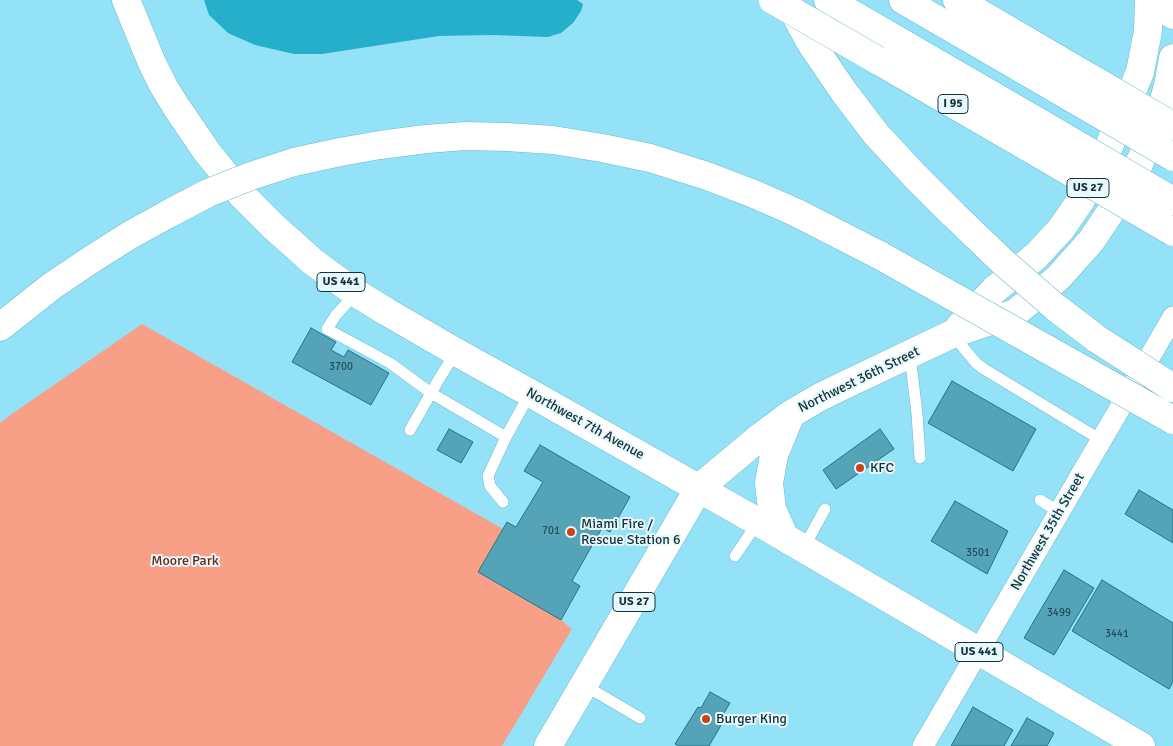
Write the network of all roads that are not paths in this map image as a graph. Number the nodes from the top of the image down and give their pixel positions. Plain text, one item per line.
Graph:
1 (126, 0) edge
2 (773, 0) edge
3 (787, 0) edge
4 (828, 0) edge
5 (903, 0) edge
6 (957, 0) edge
7 (1159, 5) edge
8 (1173, 58) edge
9 (1173, 126) edge
10 (1173, 157) edge
11 (1173, 200) edge
12 (1173, 232) edge
13 (356, 293) junction
14 (1173, 317) edge
15 (0, 327) edge
16 (952, 334) junction
17 (456, 352) junction
18 (910, 354) junction
19 (1173, 388) edge
20 (431, 393) junction
21 (530, 393) junction
22 (791, 414) junction
23 (1173, 420) edge
24 (410, 430) dead end
25 (506, 437) junction
26 (1101, 440) junction
27 (920, 458) dead end
28 (699, 488) junction
29 (1040, 500) dead end
30 (503, 502) dead end
31 (825, 509) dead end
32 (1059, 512) junction
33 (758, 522) junction
34 (794, 543) junction
35 (735, 556) dead end
36 (978, 652) junction
37 (584, 685) junction
38 (640, 718) dead end
39 (548, 746) edge
40 (923, 746) edge
41 (1141, 746) edge

1 - 13 main road, Northwest 7th Avenue / US 441
2 - 12 main road, I 95, bridge
3 - 19 main road, bridge
4 - 11 main road, bridge
5 - 10 main road, bridge
6 - 9 main road, bridge
7 - 16 main road, Northwest 36th Street / US 27
8 - 16 main road, Northwest 36th Street / US 27
13 - 17 main road, Northwest 7th Avenue / US 441
13 - 20 lane
14 - 26 street, Northwest 35th Street
15 - 23 main road, bridge
16 - 18 main road, Northwest 36th Street / US 27
16 - 26 lane
17 - 20 lane
17 - 21 main road, Northwest 7th Avenue / US 441
18 - 22 main road, Northwest 36th Street / US 27
18 - 27 lane
20 - 24 lane
20 - 25 lane
21 - 25 lane
21 - 28 main road, Northwest 7th Avenue / US 441
22 - 28 main road, Northwest 36th Street / US 27
22 - 34 main road
25 - 30 lane
26 - 32 street, Northwest 35th Street
28 - 33 main road, Northwest 7th Avenue / US 441
28 - 37 main road, Northwest 36th Street / US 27
29 - 32 lane
31 - 34 lane
32 - 36 street, Northwest 35th Street
33 - 34 main road, Northwest 7th Avenue / US 441
33 - 35 lane
34 - 36 main road, Northwest 7th Avenue / US 441
36 - 40 street, Northwest 35th Street
36 - 41 main road, Northwest 7th Avenue / US 441
37 - 38 lane
37 - 39 main road, Northwest 36th Street / US 27

